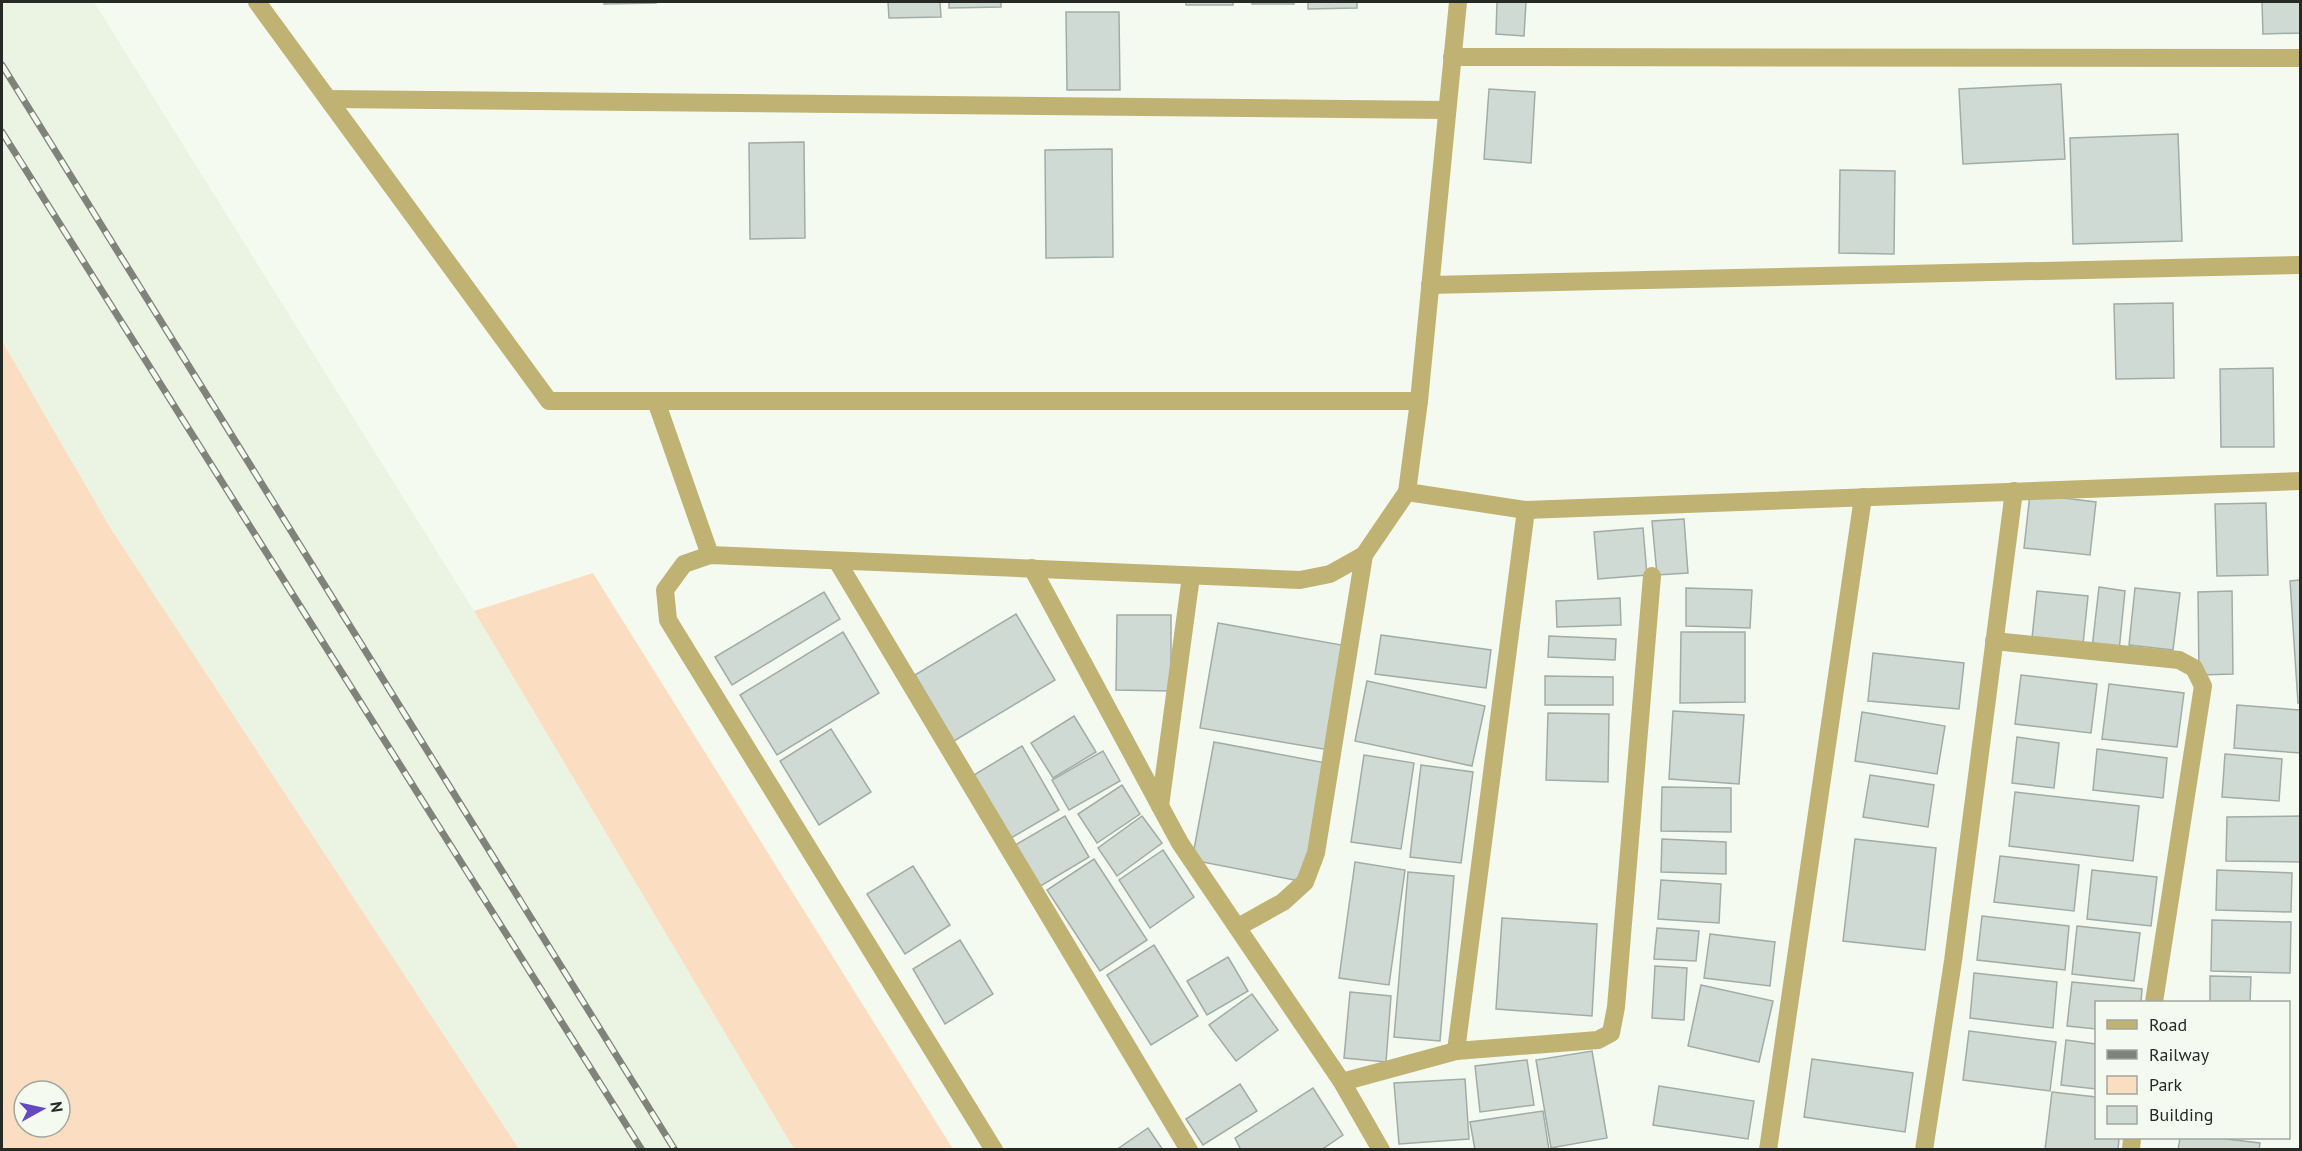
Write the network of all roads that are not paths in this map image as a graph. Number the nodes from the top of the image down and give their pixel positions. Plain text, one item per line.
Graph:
1 (257, 2) edge
2 (1458, 2) edge
3 (1452, 57) junction
4 (2301, 58) edge
5 (328, 99) junction
6 (1447, 110) junction
7 (2301, 265) edge
8 (1430, 285) junction
9 (656, 401) junction
10 (1419, 401) junction
11 (2301, 481) edge
12 (2014, 491) junction
13 (1407, 492) junction
14 (1863, 497) junction
15 (1526, 510) junction
16 (710, 555) junction
17 (1364, 555) junction
18 (837, 561) junction
19 (1032, 568) junction
20 (1191, 576) junction
21 (1652, 576) dead end
22 (1994, 641) junction
23 (1160, 806) junction
24 (1238, 927) junction
25 (2154, 1001) edge
26 (1456, 1051) junction
27 (1342, 1082) junction
28 (994, 1149) edge
29 (1189, 1149) edge
30 (1382, 1149) edge
31 (1768, 1149) edge
32 (1924, 1149) edge

1 - 5 street
2 - 3 street
3 - 4 street
3 - 6 street
5 - 6 street
5 - 9 street
6 - 8 street
7 - 8 street
8 - 10 street
9 - 10 street
9 - 16 street
10 - 13 street
11 - 12 street
12 - 14 street
12 - 22 street
13 - 15 street
13 - 17 street
14 - 15 street
14 - 31 street
15 - 26 street
16 - 18 street
16 - 28 street
17 - 20 street
17 - 24 street
18 - 19 street
18 - 29 street
19 - 20 street
19 - 23 street
20 - 23 street
21 - 26 street
22 - 25 street
22 - 32 street
23 - 24 street
24 - 27 street
26 - 27 street
27 - 30 street

